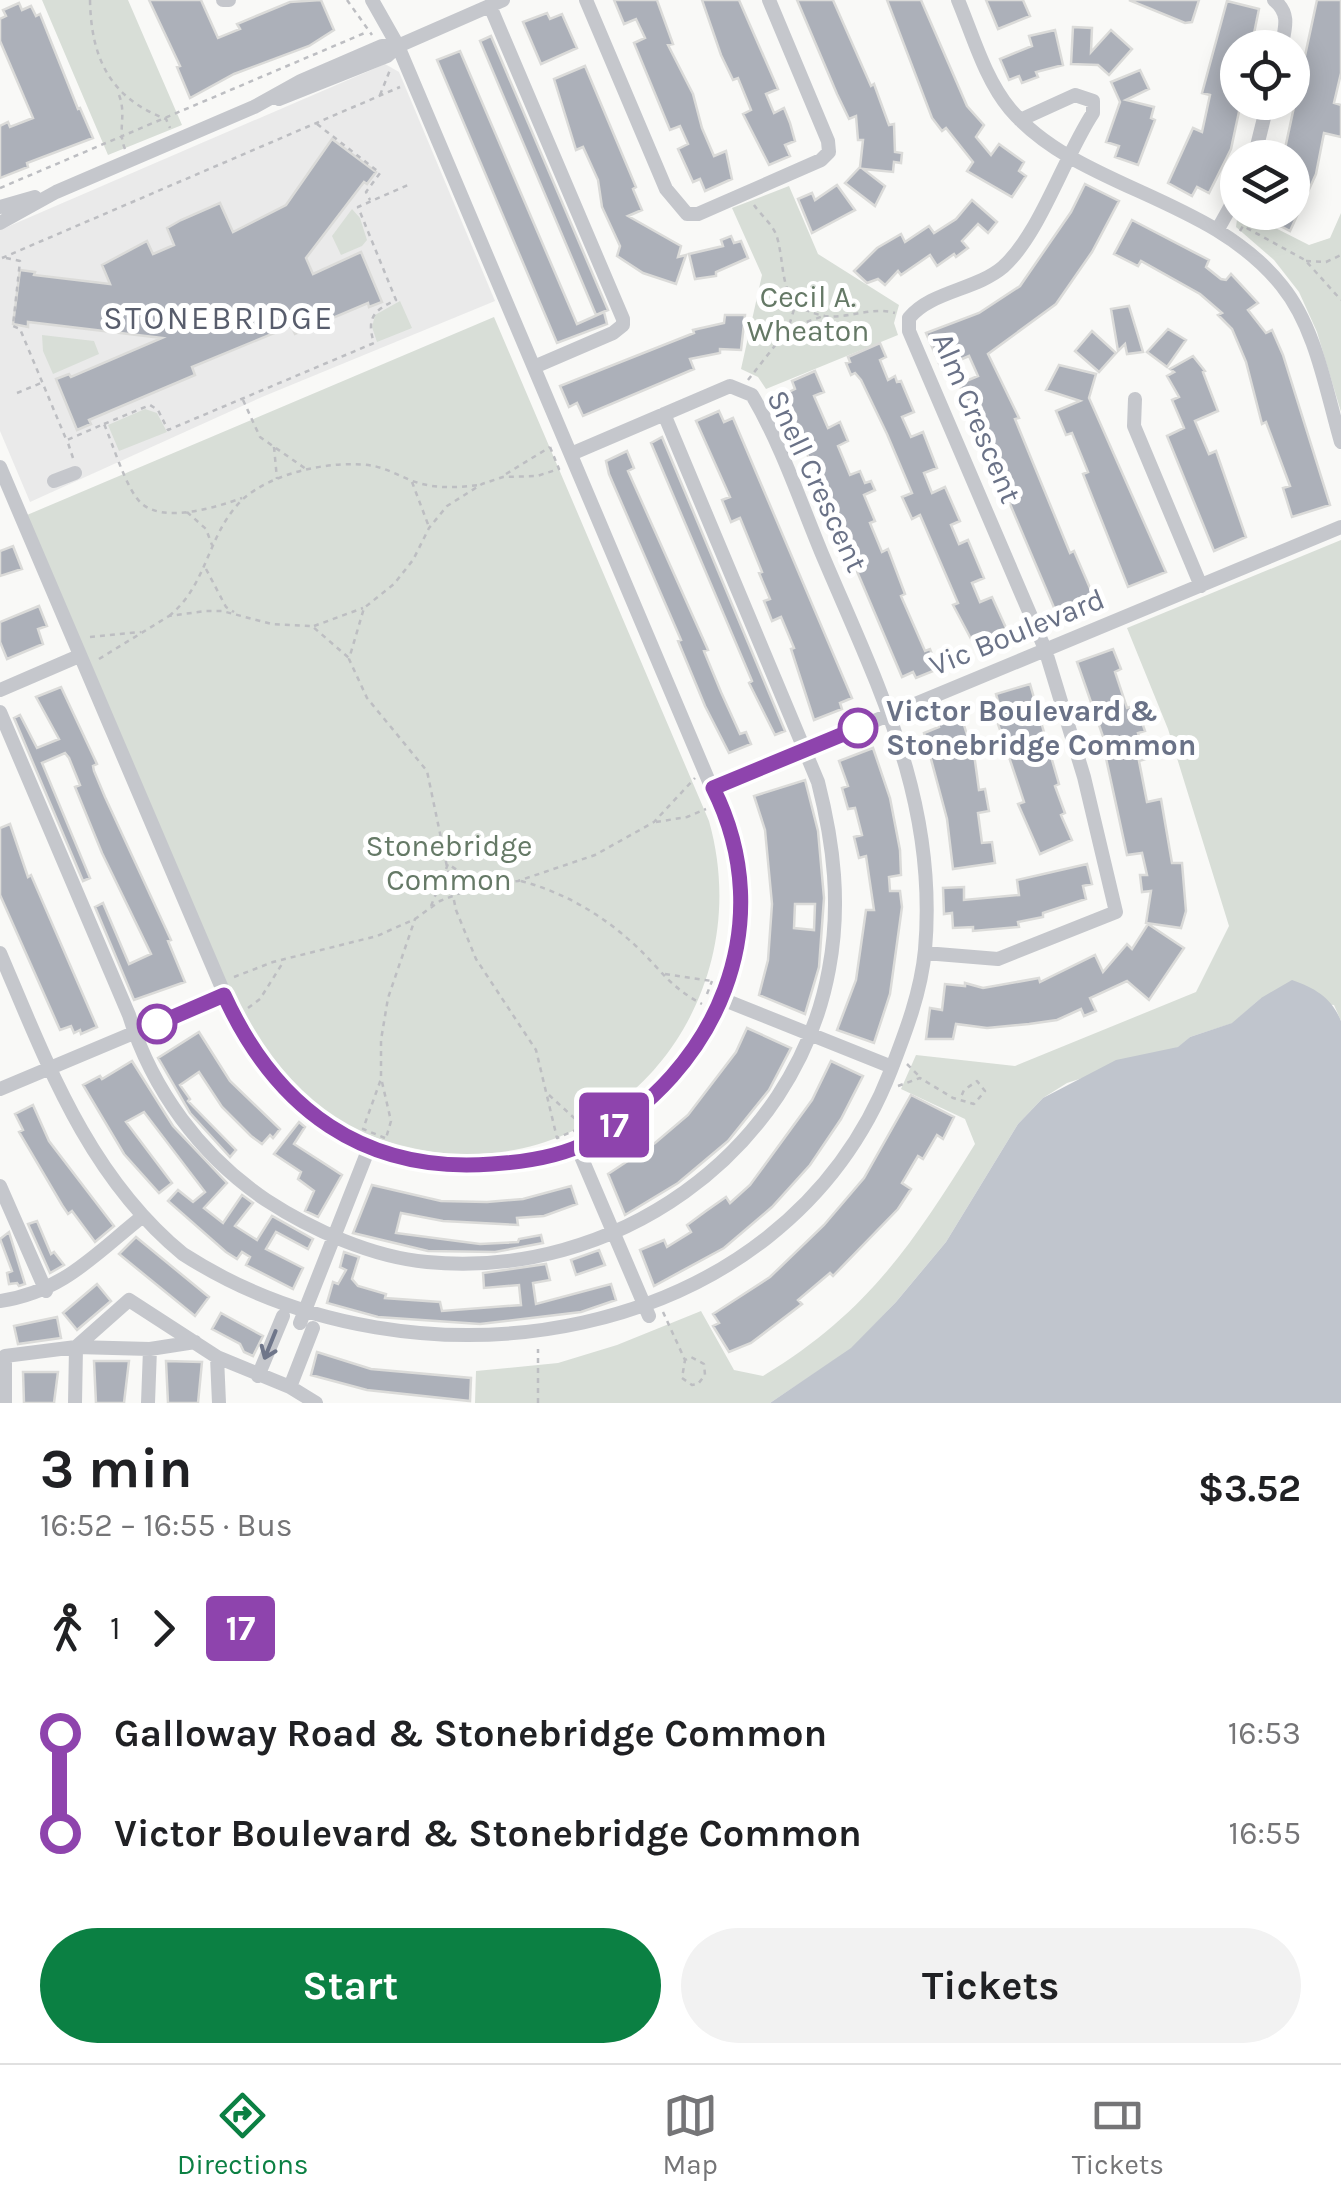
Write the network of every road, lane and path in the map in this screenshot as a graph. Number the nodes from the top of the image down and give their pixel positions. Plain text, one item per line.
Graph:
1 (90, 0) edge
2 (347, 0) edge
3 (372, 0) edge
4 (586, 0) edge
5 (769, 0) edge
6 (958, 0) edge
7 (1274, 0) edge
8 (1291, 0) edge
9 (497, 3) edge
10 (1287, 20) junction
11 (1285, 30) edge
12 (367, 32) junction
13 (382, 46) junction
14 (398, 46) junction
15 (388, 72) dead end
16 (403, 86) dead end
17 (117, 90) junction
18 (379, 96) junction
19 (254, 107) junction
20 (166, 119) junction
21 (1020, 120) junction
22 (316, 123) junction
23 (120, 137) junction
24 (1070, 154) junction
25 (408, 185) dead end
26 (0, 188) edge
27 (56, 192) junction
28 (751, 200) dead end
29 (370, 202) junction
30 (0, 206) edge
31 (0, 222) edge
32 (1220, 225) edge
33 (1218, 229) junction
34 (1234, 240) junction
35 (1341, 256) edge
36 (1, 258) edge
37 (1305, 260) junction
38 (1341, 300) edge
39 (796, 302) junction
40 (888, 310) dead end
41 (824, 316) junction
42 (788, 329) junction
43 (534, 367) junction
44 (756, 369) dead end
45 (42, 382) junction
46 (17, 393) dead end
47 (242, 398) junction
48 (1135, 398) dead end
49 (664, 414) junction
50 (104, 424) junction
51 (67, 440) junction
52 (1341, 442) edge
53 (274, 447) junction
54 (550, 447) junction
55 (568, 447) junction
56 (0, 467) edge
57 (68, 468) joint
58 (307, 470) junction
59 (503, 476) junction
60 (278, 480) junction
61 (54, 481) dead end
62 (412, 481) junction
63 (482, 484) junction
64 (246, 496) junction
65 (6, 500) edge
66 (186, 512) junction
67 (1341, 527) edge
68 (430, 528) junction
69 (212, 546) junction
70 (206, 569) junction
71 (1201, 586) junction
72 (364, 608) junction
73 (168, 616) junction
74 (239, 616) junction
75 (312, 626) junction
76 (142, 632) junction
77 (1046, 650) junction
78 (80, 655) junction
79 (349, 659) junction
80 (0, 690) edge
81 (0, 712) edge
82 (890, 714) junction
83 (804, 749) junction
84 (710, 780) junction
85 (721, 803) junction
86 (654, 822) junction
87 (448, 864) junction
88 (518, 880) junction
89 (492, 884) junction
90 (454, 894) junction
91 (430, 908) junction
92 (415, 918) junction
93 (0, 953) edge
94 (925, 953) junction
95 (284, 961) junction
96 (662, 974) junction
97 (221, 988) junction
98 (722, 999) junction
99 (232, 1014) junction
100 (134, 1034) junction
101 (809, 1034) junction
102 (899, 1052) junction
103 (892, 1067) junction
104 (50, 1068) junction
105 (920, 1078) junction
106 (381, 1079) junction
107 (886, 1084) junction
108 (0, 1089) edge
109 (546, 1093) junction
110 (961, 1097) junction
111 (578, 1147) junction
112 (370, 1148) junction
113 (0, 1186) edge
114 (143, 1216) junction
115 (616, 1234) junction
116 (336, 1236) junction
117 (46, 1291) junction
118 (0, 1301) edge
119 (283, 1316) junction
120 (649, 1316) junction
121 (306, 1325) junction
122 (330, 1332) dead end
123 (594, 1337) dead end
124 (356, 1339) dead end
125 (576, 1341) dead end
126 (195, 1342) junction
127 (375, 1343) dead end
128 (76, 1347) junction
129 (150, 1349) junction
130 (538, 1349) dead end
131 (217, 1357) junction
132 (684, 1360) junction
133 (258, 1376) junction
134 (290, 1387) junction
135 (5, 1403) edge
136 (75, 1403) edge
137 (148, 1403) edge
138 (219, 1403) edge
139 (316, 1403) edge
140 (538, 1403) edge

1 - 17 path
2 - 12 path
3 - 14 street
4 - 5 street
6 - 21 street
7 - 10 street
8 - 10 street
9 - 14 street
9 - 43 street
10 - 11 street
12 - 13 path
12 - 20 path
13 - 14 street
13 - 19 street
14 - 19 street
14 - 43 street
15 - 18 path
16 - 18 path
17 - 20 path
17 - 23 path
18 - 22 path
19 - 27 street
20 - 23 path
21 - 24 street
21 - 24 street
22 - 29 path
22 - 36 path
23 - 26 path
24 - 33 street
24 - 77 street, Alm Crescent
25 - 29 path
27 - 30 street
27 - 31 street
28 - 39 path
29 - 47 path
32 - 33 street
33 - 34 street
34 - 37 path
34 - 52 street
35 - 37 path
36 - 45 path
37 - 38 path
39 - 41 path
39 - 42 path
40 - 41 path
41 - 42 path
42 - 44 path
43 - 55 street
45 - 46 path
45 - 51 path
47 - 50 path
47 - 53 path
48 - 71 street
49 - 55 street, Snell Crescent
49 - 82 street, Snell Crescent
49 - 83 street
50 - 51 path
50 - 66 path
51 - 57 path
53 - 58 path
53 - 60 path
54 - 55 path
54 - 59 path
54 - 59 path
55 - 84 street
56 - 65 street
57 - 61 street
58 - 60 path
58 - 62 path
59 - 63 path
60 - 64 path
62 - 63 path
62 - 68 path
63 - 68 path
64 - 66 path
64 - 69 path
65 - 78 street
66 - 69 path
67 - 71 street, Vic Boulevard
68 - 72 path
69 - 70 path
70 - 73 path
70 - 74 path
71 - 77 street, Vic Boulevard
72 - 75 path
72 - 79 path
73 - 74 path
73 - 76 path
74 - 75 path
75 - 79 path
76 - 78 path
76 - 78 path
77 - 82 street, Vic Boulevard
77 - 94 street
78 - 80 street
78 - 97 street
79 - 87 path
81 - 100 street
82 - 83 street, Vic Boulevard
82 - 94 street, Snell Crescent
83 - 84 street, Vic Boulevard
83 - 101 street
84 - 85 street
84 - 86 path
85 - 86 path
85 - 98 street
86 - 88 path
87 - 89 path
87 - 90 path
87 - 91 path
88 - 89 path
88 - 96 path
89 - 90 path
90 - 91 path
90 - 109 path
91 - 92 path
92 - 95 path
92 - 106 path
93 - 104 street
94 - 102 street, Snell Crescent
95 - 97 path
95 - 99 path
96 - 96 path
97 - 99 street
97 - 100 street
98 - 101 street
98 - 111 street
99 - 112 street
100 - 104 street
100 - 116 street
101 - 103 street
101 - 115 street
102 - 103 street, Snell Crescent
102 - 105 path
103 - 107 street, Snell Crescent
104 - 108 street
104 - 114 street
105 - 107 path
105 - 110 path
106 - 106 path
107 - 120 street, Snell Crescent
109 - 109 path
110 - 110 path
111 - 112 street
111 - 115 street
112 - 116 street
113 - 117 street
114 - 117 street
114 - 119 street
115 - 116 street
115 - 120 street
116 - 121 street
117 - 118 street
119 - 121 street
119 -> 133 street
120 - 132 path
121 - 122 street
121 - 134 street
123 - 125 street
124 - 127 street
126 - 128 street
126 - 129 street
126 - 131 street
128 - 129 street
128 - 135 street
128 - 136 street
129 - 137 street
130 - 140 path
131 - 133 street
131 - 138 street
132 - 132 path
133 - 134 street
134 - 139 street

